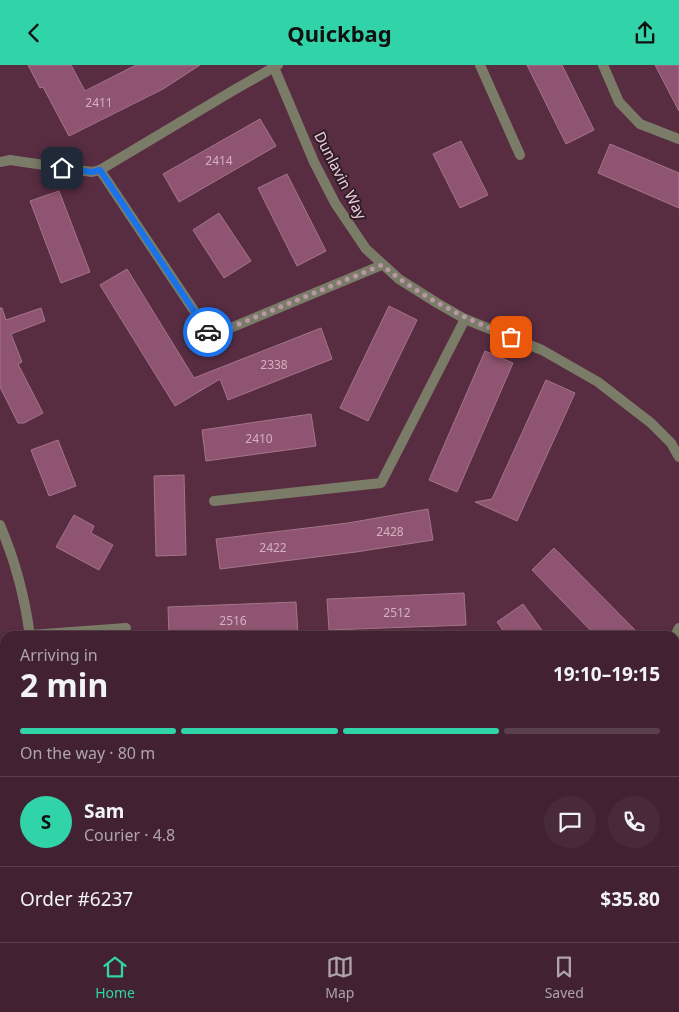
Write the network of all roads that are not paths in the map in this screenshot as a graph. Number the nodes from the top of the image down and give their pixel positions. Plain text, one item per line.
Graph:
1 (480, 65) edge
2 (602, 65) edge
3 (275, 66) edge
4 (679, 139) edge
5 (520, 155) dead end
6 (0, 162) edge
7 (100, 170) junction
8 (382, 265) junction
9 (465, 319) junction
10 (679, 457) edge
11 (214, 501) dead end
12 (0, 525) edge
13 (126, 629) dead end
14 (29, 631) edge
15 (99, 631) edge

1 - 5 street
2 - 4 street
3 - 7 street
3 - 8 street, Dunlavin Way
6 - 7 street
7 - 8 street
8 - 9 street, Dunlavin Way
9 - 10 street, Dunlavin Way
9 - 11 street
12 - 14 street
13 - 15 street

